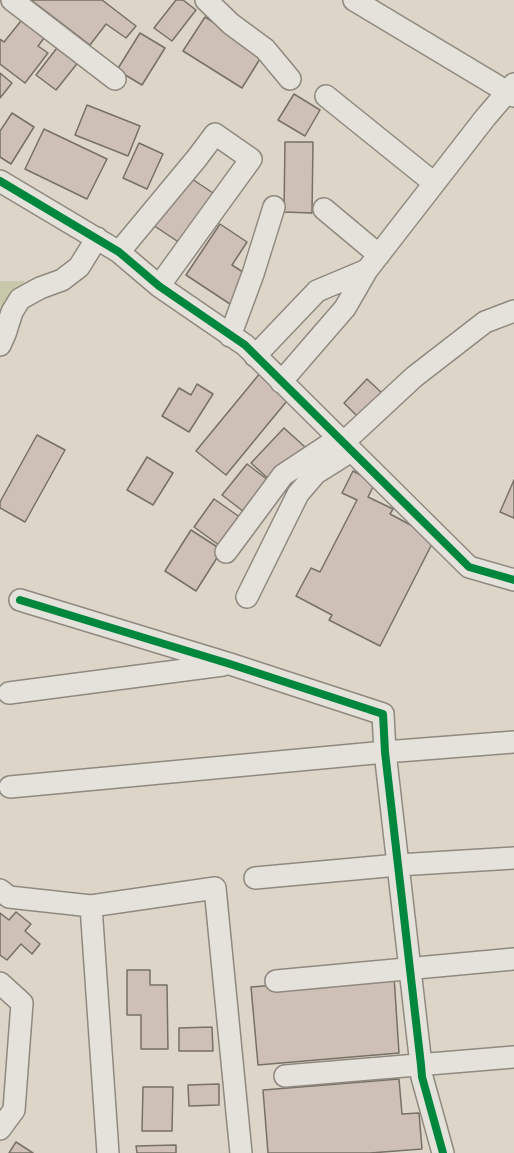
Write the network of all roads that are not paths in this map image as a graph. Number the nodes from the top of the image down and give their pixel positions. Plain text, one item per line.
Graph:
1 (12, 0) edge
2 (206, 0) edge
3 (354, 0) edge
4 (115, 79) dead end
5 (290, 79) dead end
6 (512, 90) edge
7 (326, 96) dead end
8 (0, 181) edge
9 (434, 183) junction
10 (274, 207) dead end
11 (324, 209) dead end
12 (97, 238) junction
13 (119, 252) junction
14 (373, 263) junction
15 (159, 286) junction
16 (10, 301) edge
17 (514, 311) edge
18 (230, 336) junction
19 (0, 345) edge
20 (255, 356) junction
21 (281, 382) junction
22 (345, 444) junction
23 (226, 552) dead end
24 (514, 580) edge
25 (247, 597) dead end
26 (20, 600) dead end
27 (230, 664) junction
28 (9, 693) dead end
29 (514, 742) edge
30 (385, 752) junction
31 (10, 787) dead end
32 (514, 858) edge
33 (398, 865) junction
34 (255, 878) dead end
35 (0, 890) edge
36 (91, 906) junction
37 (514, 959) edge
38 (410, 968) junction
39 (276, 981) dead end
40 (0, 983) edge
41 (514, 1057) edge
42 (420, 1065) junction
43 (285, 1076) dead end
44 (7, 1104) edge
45 (0, 1129) edge
46 (107, 1144) edge
47 (92, 1153) edge
48 (241, 1153) edge
49 (443, 1153) edge

1 - 4 street
2 - 5 street
3 - 6 street
6 - 9 street
7 - 9 street
8 - 12 street
9 - 14 street
10 - 18 street
11 - 14 street
12 - 13 street
12 - 16 street
13 - 15 street
13 - 15 street
14 - 20 street
14 - 21 street
15 - 18 street
16 - 19 street
17 - 22 street
18 - 20 street
20 - 21 street
21 - 22 street
22 - 23 street
22 - 24 street
22 - 25 street
26 - 27 street
27 - 28 street
27 - 30 street
29 - 30 street
30 - 31 street
30 - 33 street
32 - 33 street
33 - 34 street
33 - 38 street
35 - 36 street
36 - 46 street
36 - 48 street
37 - 38 street
38 - 39 street
38 - 42 street
40 - 44 street
41 - 42 street
42 - 43 street
42 - 49 street
44 - 45 street
46 - 47 street

